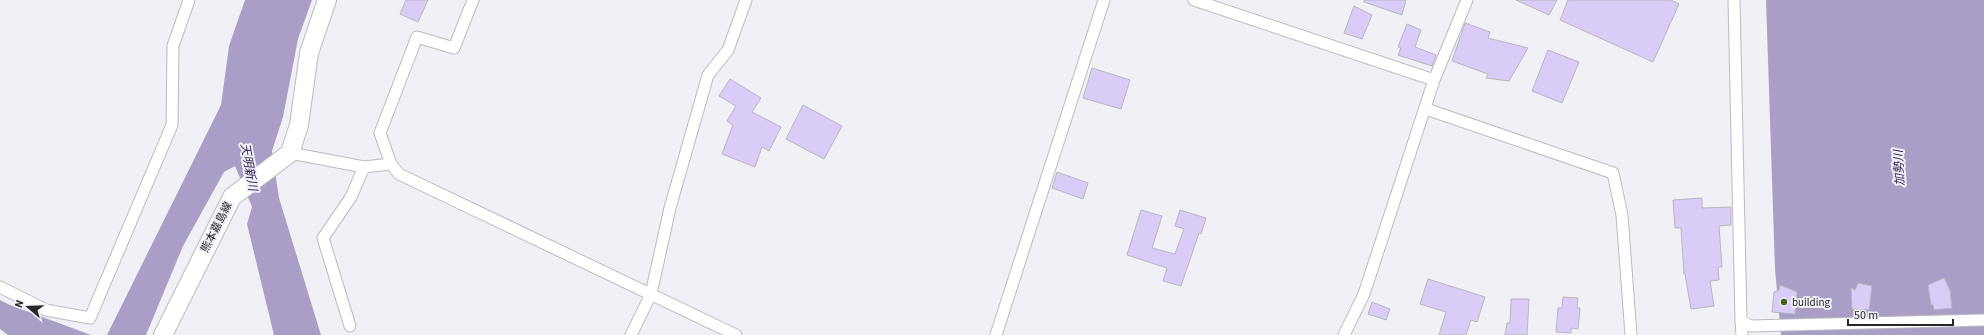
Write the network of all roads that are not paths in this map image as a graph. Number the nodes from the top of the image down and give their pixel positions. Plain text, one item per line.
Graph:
1 (189, 0) edge
2 (327, 0) edge
3 (473, 0) edge
4 (746, 0) edge
5 (1104, 0) edge
6 (1194, 0) edge
7 (1467, 0) edge
8 (1734, 0) edge
9 (1434, 80) junction
10 (1426, 109) junction
11 (290, 153) junction
12 (392, 164) junction
13 (364, 167) junction
14 (0, 287) edge
15 (651, 294) junction
16 (1984, 320) edge
17 (1746, 323) junction
18 (350, 326) dead end
19 (163, 334) edge
20 (631, 335) edge
21 (736, 335) edge
22 (996, 335) edge
23 (1344, 335) edge
24 (1631, 335) edge
25 (1742, 335) edge

1 - 14 street
2 - 11 main road
3 - 12 street
4 - 15 street
5 - 22 street
6 - 9 street
7 - 9 street
8 - 17 street
9 - 10 street
10 - 23 street
10 - 24 street
11 - 13 street
11 - 19 main road, 熊本嘉島線
12 - 13 street
12 - 15 street
13 - 18 street
15 - 20 street
15 - 21 street
16 - 17 street
17 - 25 street

